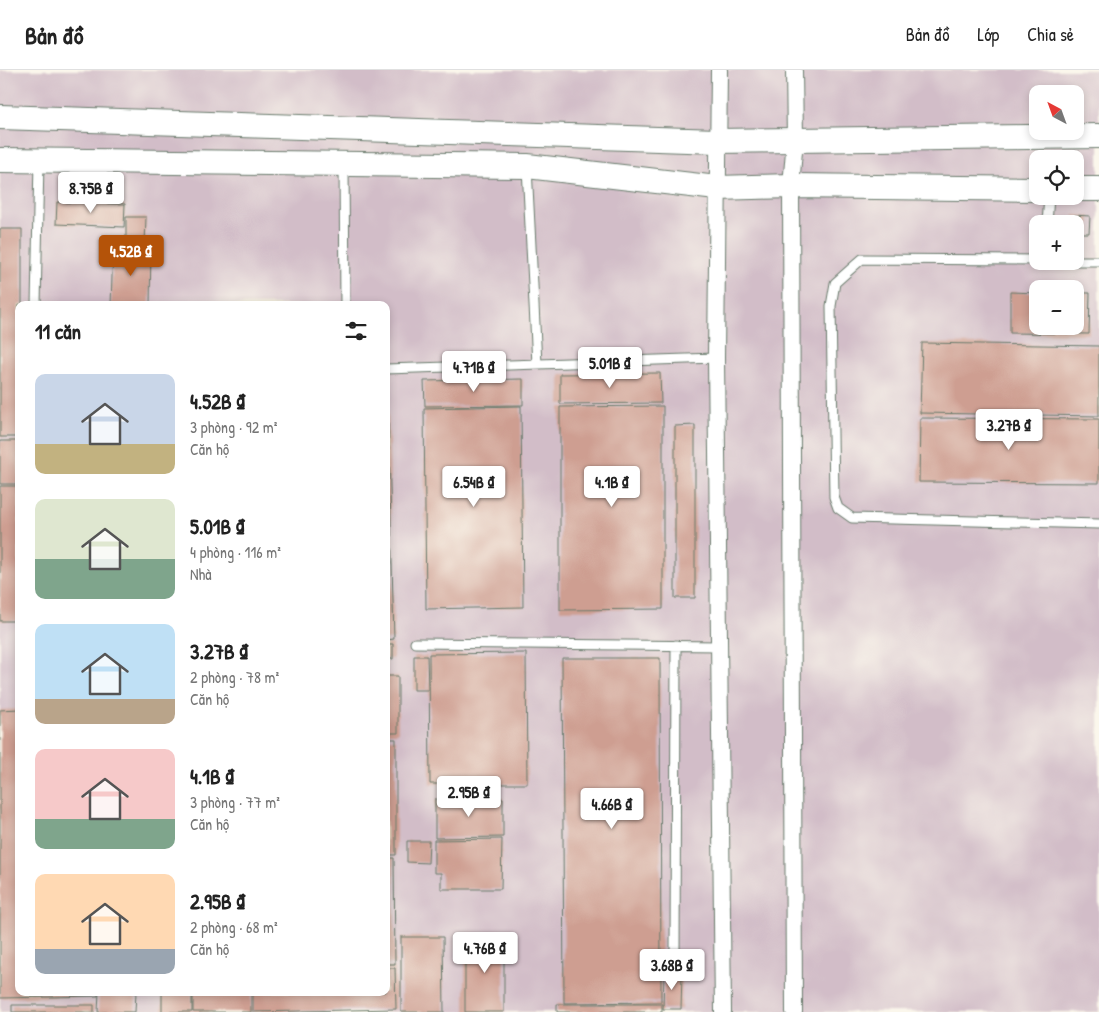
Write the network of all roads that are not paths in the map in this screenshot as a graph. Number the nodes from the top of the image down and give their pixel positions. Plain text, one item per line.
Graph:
1 (719, 70) edge
2 (794, 70) edge
3 (0, 117) edge
4 (1099, 136) edge
5 (795, 139) junction
6 (717, 141) junction
7 (0, 160) edge
8 (39, 160) junction
9 (344, 164) junction
10 (527, 166) junction
11 (791, 186) junction
12 (717, 188) junction
13 (1029, 189) edge
14 (1084, 189) edge
15 (1099, 189) edge
16 (1029, 260) edge
17 (1084, 261) edge
18 (1099, 261) edge
19 (36, 301) edge
20 (345, 301) edge
21 (716, 358) junction
22 (537, 364) junction
23 (390, 369) edge
24 (1099, 524) edge
25 (415, 643) dead end
26 (676, 645) junction
27 (719, 646) junction
28 (675, 960) dead end
29 (722, 1012) edge
30 (794, 1012) edge

1 - 6 street
2 - 5 street
3 - 6 street
4 - 5 street
5 - 6 street
5 - 11 street
6 - 12 street
7 - 8 street
8 - 9 street
8 - 19 lane
9 - 10 street
9 - 20 lane
10 - 12 street
10 - 22 lane
11 - 12 street
11 - 13 street
11 - 30 street
12 - 21 street
14 - 15 street
16 - 24 lane
17 - 18 lane
21 - 22 lane
21 - 27 street
22 - 23 lane
25 - 26 lane
26 - 27 lane
26 - 28 lane
27 - 29 street

